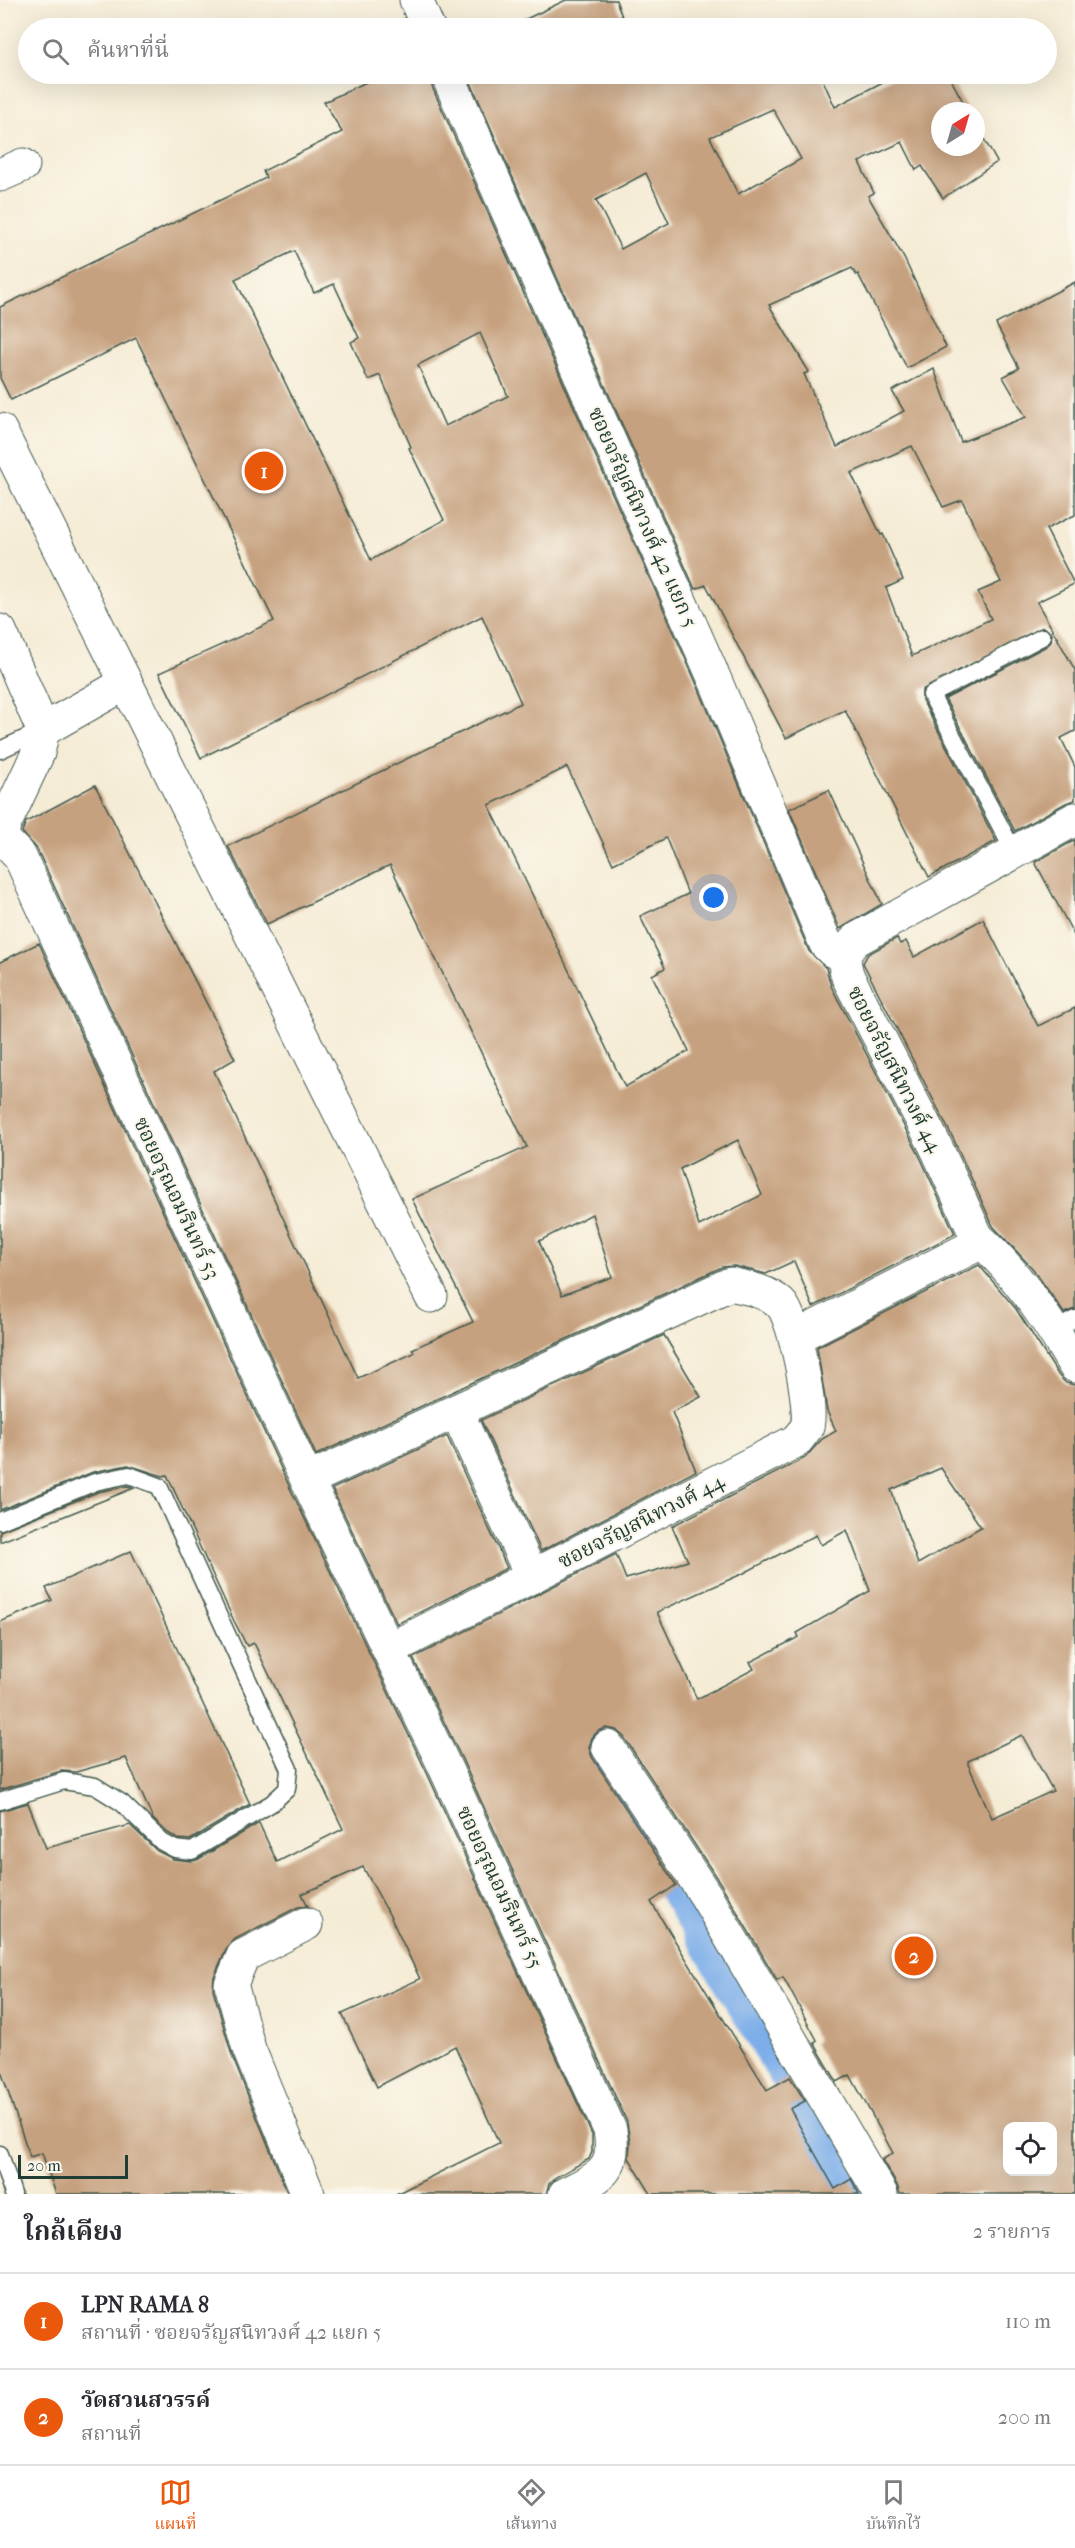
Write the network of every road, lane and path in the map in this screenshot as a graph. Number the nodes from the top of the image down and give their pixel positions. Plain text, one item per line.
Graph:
1 (416, 0) edge
2 (424, 18) edge
3 (451, 84) edge
4 (0, 430) edge
5 (0, 631) edge
6 (1042, 636) dead end
7 (126, 683) junction
8 (43, 730) junction
9 (0, 750) edge
10 (1075, 819) edge
11 (0, 835) edge
12 (1014, 852) junction
13 (844, 954) junction
14 (977, 1237) junction
15 (431, 1296) dead end
16 (1065, 1324) edge
17 (796, 1337) junction
18 (1075, 1366) edge
19 (457, 1412) junction
20 (307, 1480) junction
21 (0, 1521) edge
22 (349, 1565) joint
23 (532, 1576) junction
24 (390, 1649) junction
25 (608, 1748) dead end
26 (0, 1801) edge
27 (306, 1924) dead end
28 (0, 2154) edge
29 (14, 2194) edge
30 (308, 2194) edge
31 (565, 2194) edge
32 (881, 2194) edge

1 - 2 street
3 - 13 street, ซอยจรัญสนิทวงศ์ 42 แยก 5
4 - 7 street
5 - 8 street
6 - 12 lane
7 - 8 street
7 - 15 street
8 - 9 lane
8 - 11 street
10 - 12 street
11 - 20 street, ซอยอรุณอมรินทร์ 53
12 - 13 street
13 - 14 street, ซอยจรัญสนิทวงศ์ 44
14 - 16 street
14 - 17 street
16 - 18 street
17 - 19 street, ซอยจรัญสนิทวงศ์ 44
17 - 23 street, ซอยจรัญสนิทวงศ์ 44
19 - 20 street, ซอยจรัญสนิทวงศ์ 44
19 - 23 street
20 - 22 street, ซอยอรุณอมรินทร์ 53
21 - 26 lane
22 - 24 street, ซอยอรุณอมรินทร์ 55
23 - 24 street, ซอยจรัญสนิทวงศ์ 44
24 - 31 street, ซอยอรุณอมรินทร์ 55
25 - 32 street
27 - 30 street
28 - 29 lane

